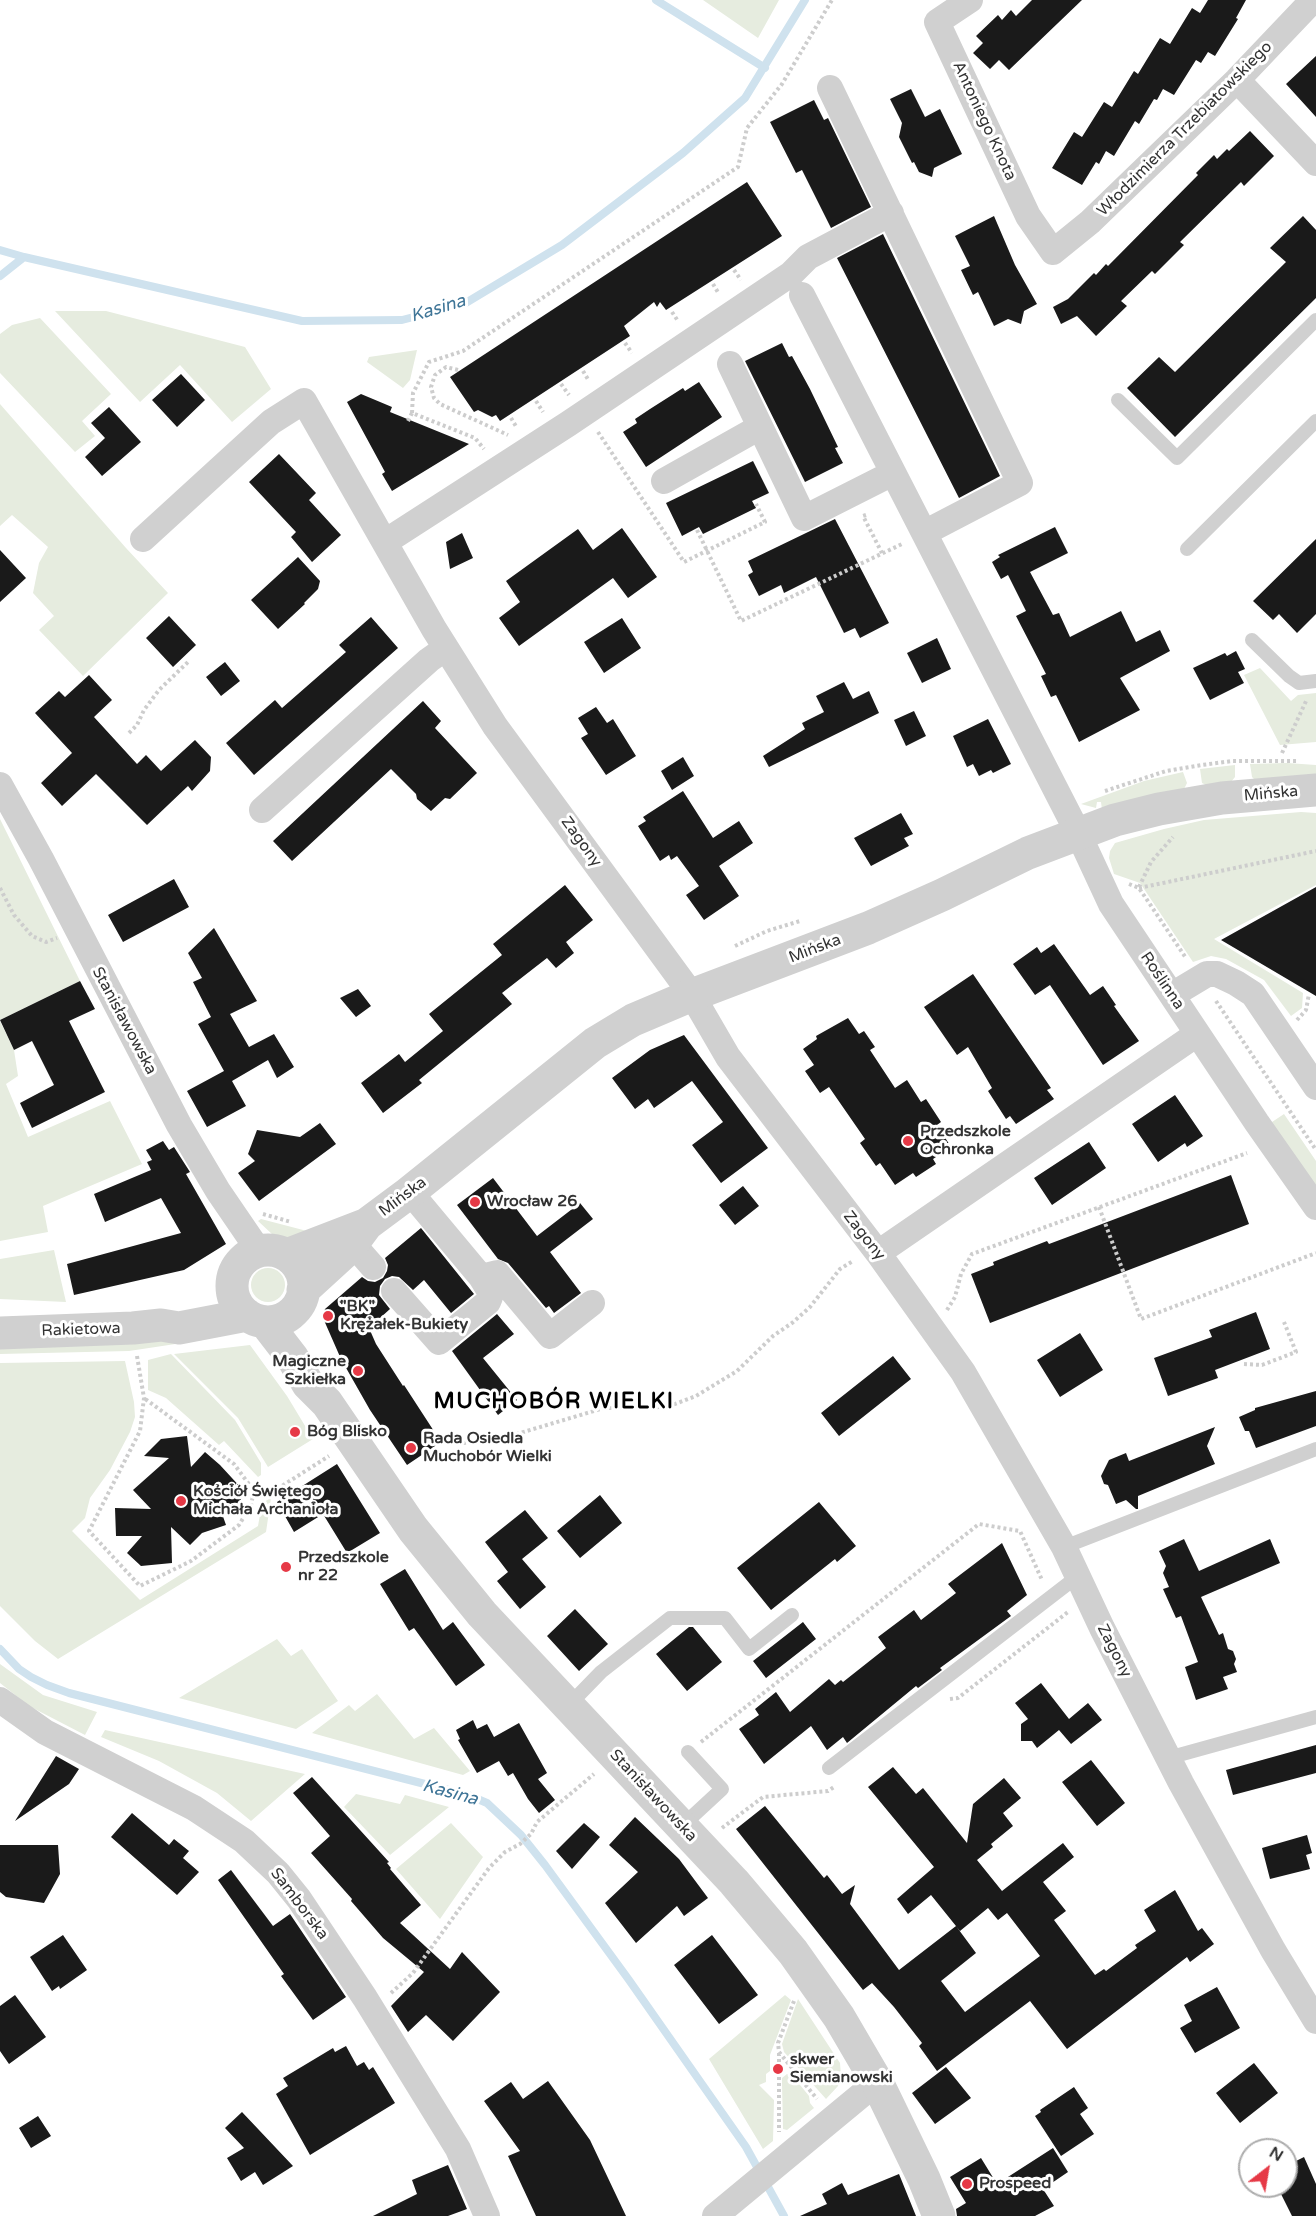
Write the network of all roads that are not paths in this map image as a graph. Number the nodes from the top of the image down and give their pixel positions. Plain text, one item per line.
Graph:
1 (970, 0) edge
2 (1313, 0) edge
3 (1238, 80) junction
4 (830, 88) dead end
5 (1316, 163) edge
6 (891, 213) junction
7 (1053, 252) joint
8 (802, 295) dead end
9 (1316, 320) edge
10 (730, 364) dead end
11 (1118, 400) dead end
12 (1316, 421) edge
13 (760, 427) junction
14 (664, 481) dead end
15 (898, 484) junction
16 (923, 533) junction
17 (143, 539) dead end
18 (385, 542) junction
19 (1187, 549) dead end
20 (1252, 640) dead end
21 (446, 648) junction
22 (1314, 686) edge
23 (0, 785) edge
24 (1316, 790) edge
25 (262, 810) dead end
26 (1078, 833) junction
27 (692, 995) junction
28 (1172, 995) junction
29 (1197, 1034) junction
30 (1316, 1087) edge
31 (410, 1192) junction
32 (1316, 1207) edge
33 (360, 1234) junction
34 (273, 1253) junction
35 (870, 1254) junction
36 (374, 1268) dead end
37 (481, 1277) junction
38 (232, 1278) junction
39 (394, 1290) dead end
40 (302, 1296) junction
41 (592, 1303) dead end
42 (256, 1318) junction
43 (161, 1325) junction
44 (0, 1333) edge
45 (327, 1403) junction
46 (1316, 1449) edge
47 (1064, 1547) junction
48 (1078, 1576) junction
49 (792, 1615) dead end
50 (0, 1700) edge
51 (568, 1706) junction
52 (1316, 1717) edge
53 (688, 1752) road end
54 (1168, 1758) junction
55 (829, 1768) dead end
56 (682, 1826) junction
57 (1316, 2021) edge
58 (877, 2082) junction
59 (487, 2216) edge
60 (715, 2216) edge
61 (939, 2216) edge

1 - 7 street, Antoniego Knota
2 - 3 street, Włodzimierza Trzebiatowskiego
3 - 5 street
3 - 7 street, Włodzimierza Trzebiatowskiego
4 - 6 street
6 - 16 street
6 - 18 street
8 - 15 street, Roślinna
9 - 11 lane
10 - 13 street
12 - 19 lane
13 - 14 street
13 - 15 street
15 - 16 street, Roślinna
16 - 26 street, Roślinna
17 - 18 street, Zagony
18 - 21 street, Zagony
20 - 22 lane
21 - 25 street
21 - 27 street, Zagony
23 - 34 street, Stanisławowska
24 - 26 street, Mińska
26 - 27 street, Mińska
26 - 28 street, Roślinna
27 - 31 street, Mińska
27 - 35 street, Zagony
28 - 29 street, Roślinna
28 - 30 street
29 - 32 street, Roślinna
29 - 35 street
31 - 33 street, Mińska
31 - 37 street
33 - 34 street, Mińska
33 - 36 street
33 - 40 street, Mińska
34 - 38 street
34 - 40 street
35 - 47 street, Zagony
37 - 39 street
37 - 41 street
38 - 42 street
38 - 43 street, Rakietowa
40 - 42 street
40 - 45 street, Stanisławowska
42 - 43 street, Rakietowa
42 - 45 street, Stanisławowska
43 - 44 street, Rakietowa
45 - 51 street, Stanisławowska
46 - 47 lane
47 - 48 street, Zagony
48 - 54 street, Zagony
48 - 55 lane
49 - 51 lane
50 - 59 street, Samborska
51 - 56 street, Stanisławowska
52 - 54 lane
53 - 56 lane
54 - 57 street, Zagony
56 - 58 street, Stanisławowska
58 - 60 street
58 - 61 street, Stanisławowska

